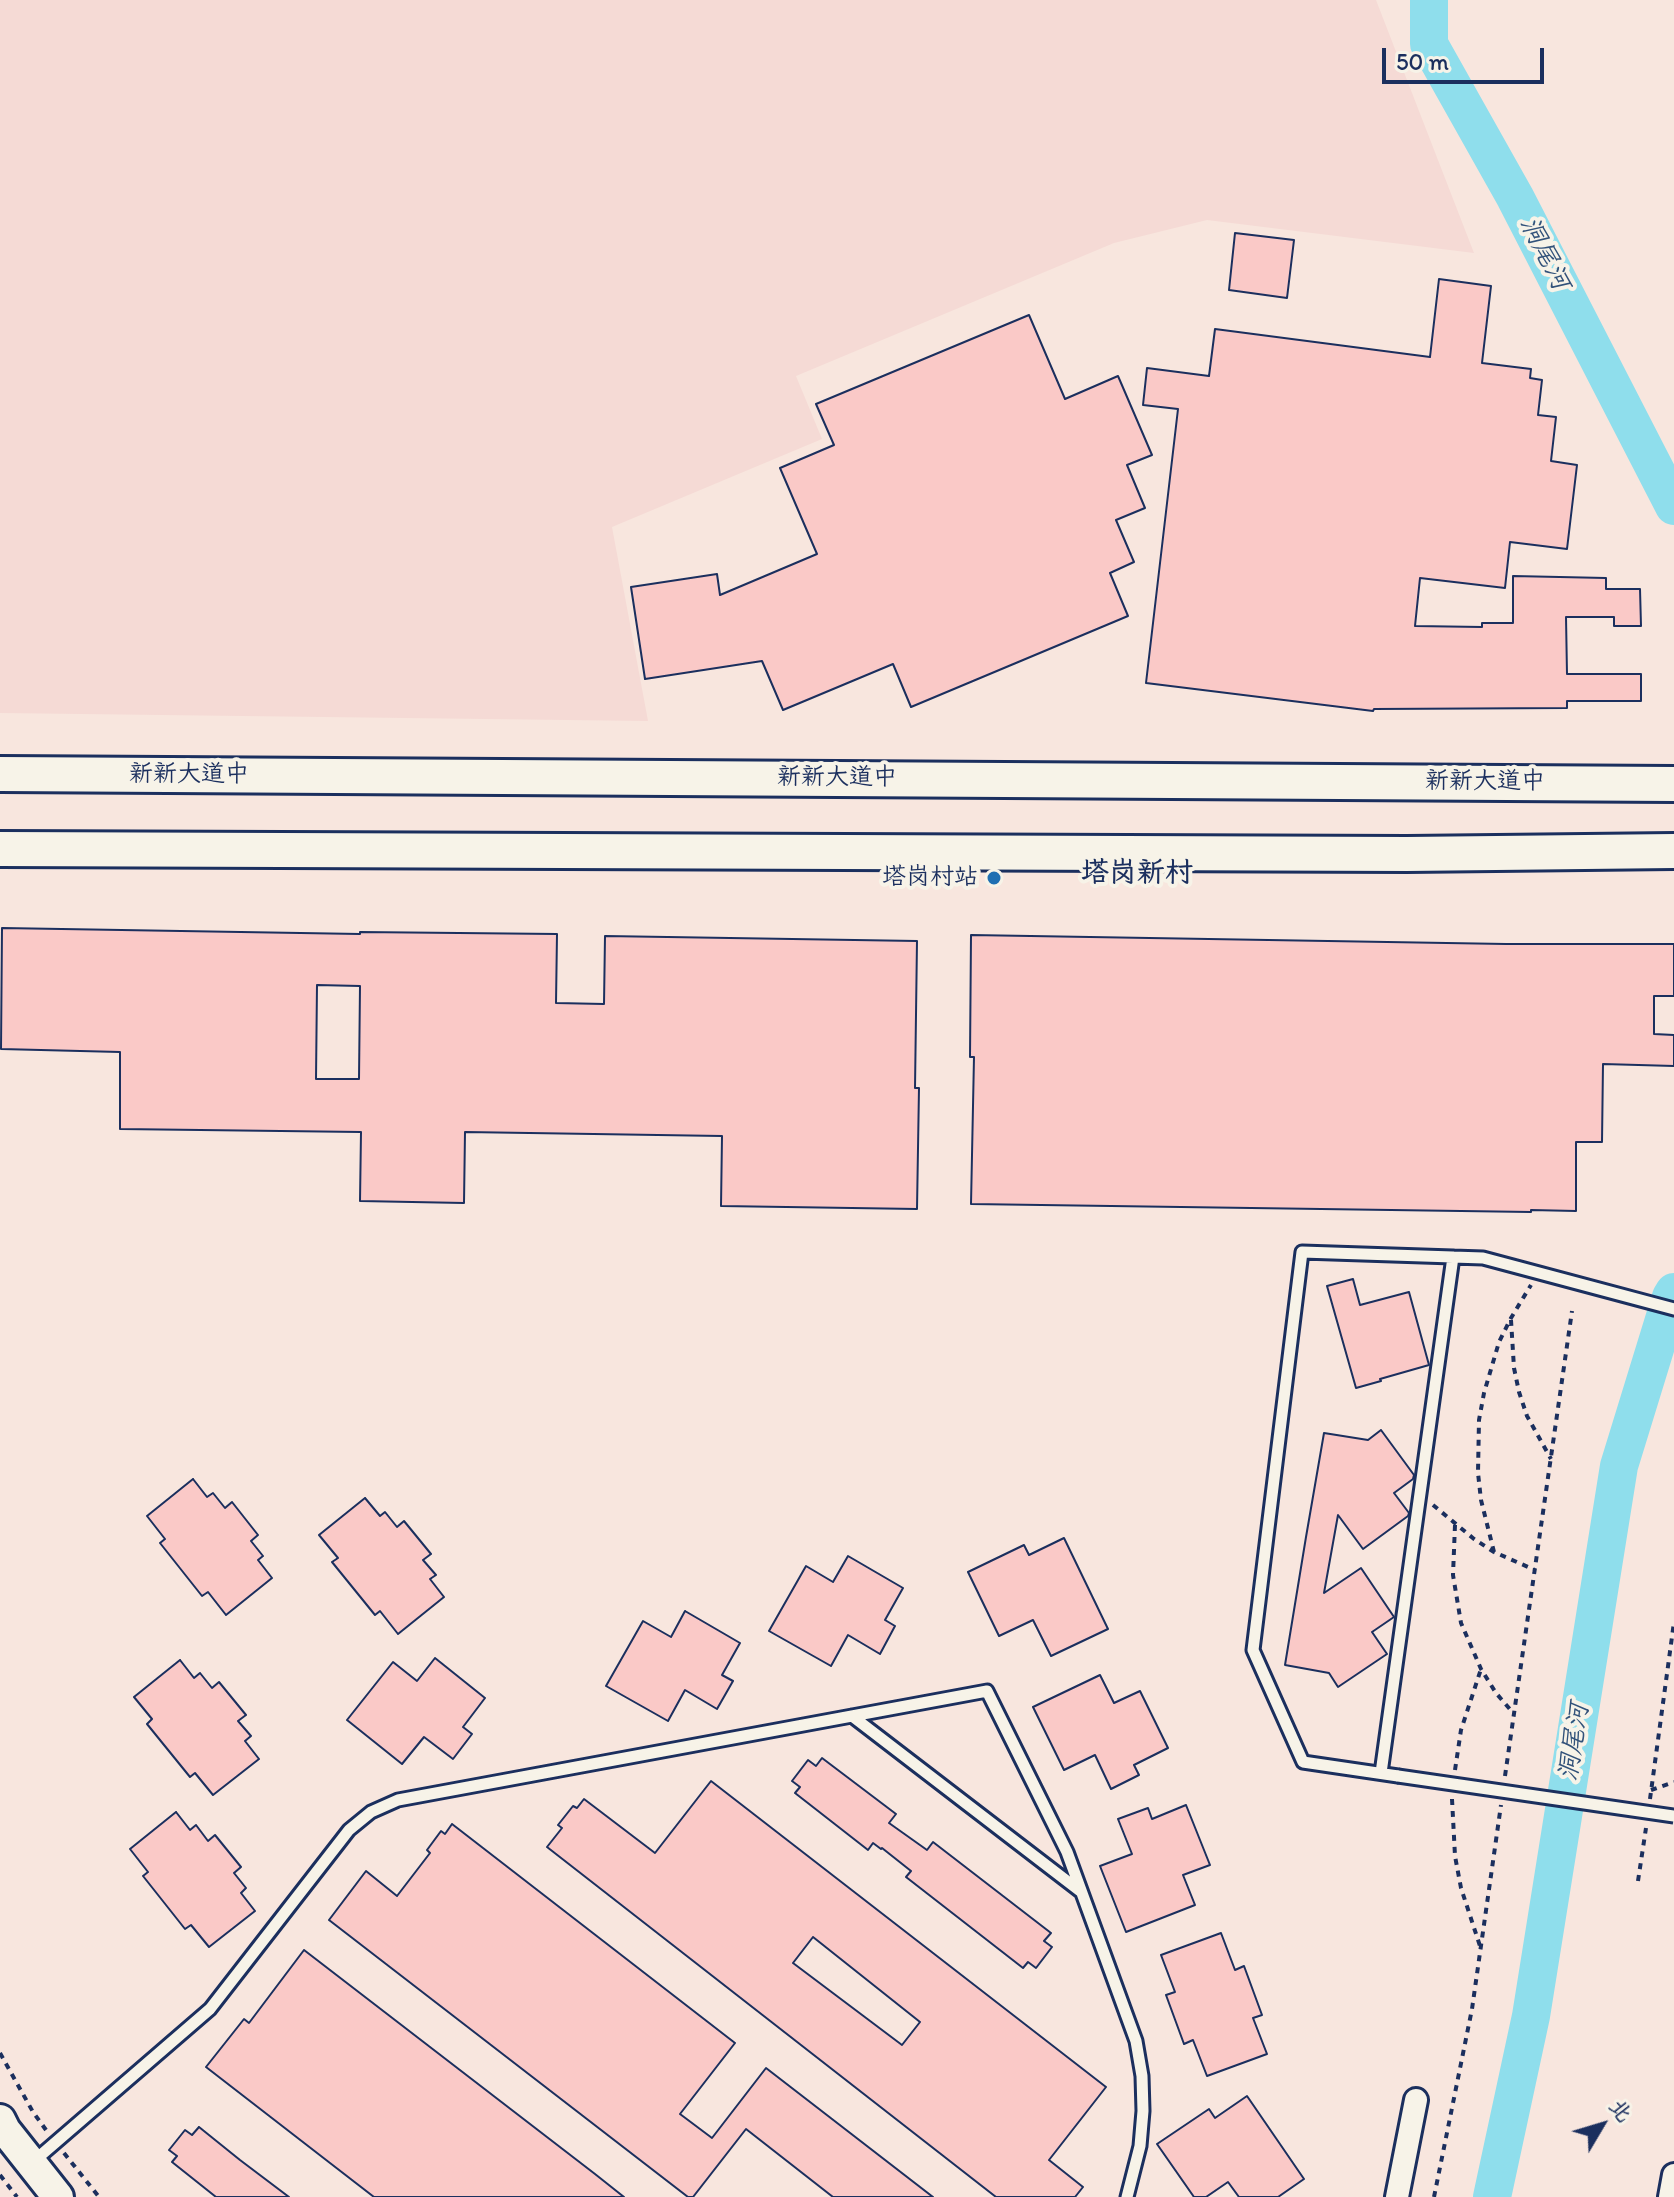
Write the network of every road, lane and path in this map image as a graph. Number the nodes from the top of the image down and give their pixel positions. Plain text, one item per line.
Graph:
1 (0, 774) edge
2 (1674, 784) edge
3 (0, 849) edge
4 (1674, 851) edge
5 (1453, 1257) junction
6 (1540, 1273) junction
7 (1674, 1309) edge
8 (1572, 1311) dead end
9 (1511, 1318) junction
10 (1551, 1459) junction
11 (1420, 1492) junction
12 (1455, 1525) junction
13 (1494, 1552) junction
14 (1535, 1570) junction
15 (1674, 1622) edge
16 (1481, 1669) junction
17 (1514, 1714) junction
18 (852, 1716) junction
19 (1381, 1773) junction
20 (1505, 1776) dead end
21 (1454, 1777) dead end
22 (1674, 1782) edge
23 (1651, 1790) junction
24 (1503, 1792) dead end
25 (1452, 1793) dead end
26 (1649, 1805) dead end
27 (1674, 1816) edge
28 (1647, 1820) dead end
29 (1638, 1881) dead end
30 (1082, 1893) junction
31 (1481, 1949) junction
32 (1416, 2100) dead end
33 (0, 2120) edge
34 (32, 2163) junction
35 (0, 2175) edge
36 (1674, 2175) edge
37 (17, 2197) edge
38 (58, 2197) edge
39 (1127, 2197) edge
40 (1397, 2197) edge
41 (1434, 2197) edge
42 (1670, 2197) edge

1 - 2 main road, 新新大道中
3 - 4 main road
5 - 6 lane
5 - 11 lane
5 - 19 lane
6 - 7 lane
6 - 9 path
8 - 10 path
9 - 10 path
9 - 13 path
10 - 14 path
11 - 12 path
11 - 19 lane
12 - 13 path
12 - 16 path
13 - 14 path
14 - 17 path
15 - 23 path
16 - 17 path
16 - 21 path
17 - 20 path
18 - 30 lane
18 - 30 lane
18 - 34 lane
19 - 27 lane, bridge
22 - 23 path
23 - 26 path
24 - 31 path
25 - 31 path
28 - 29 path
30 - 39 lane
31 - 41 path
32 - 40 street
33 - 34 street
34 - 38 street
35 - 37 path
36 - 42 street

